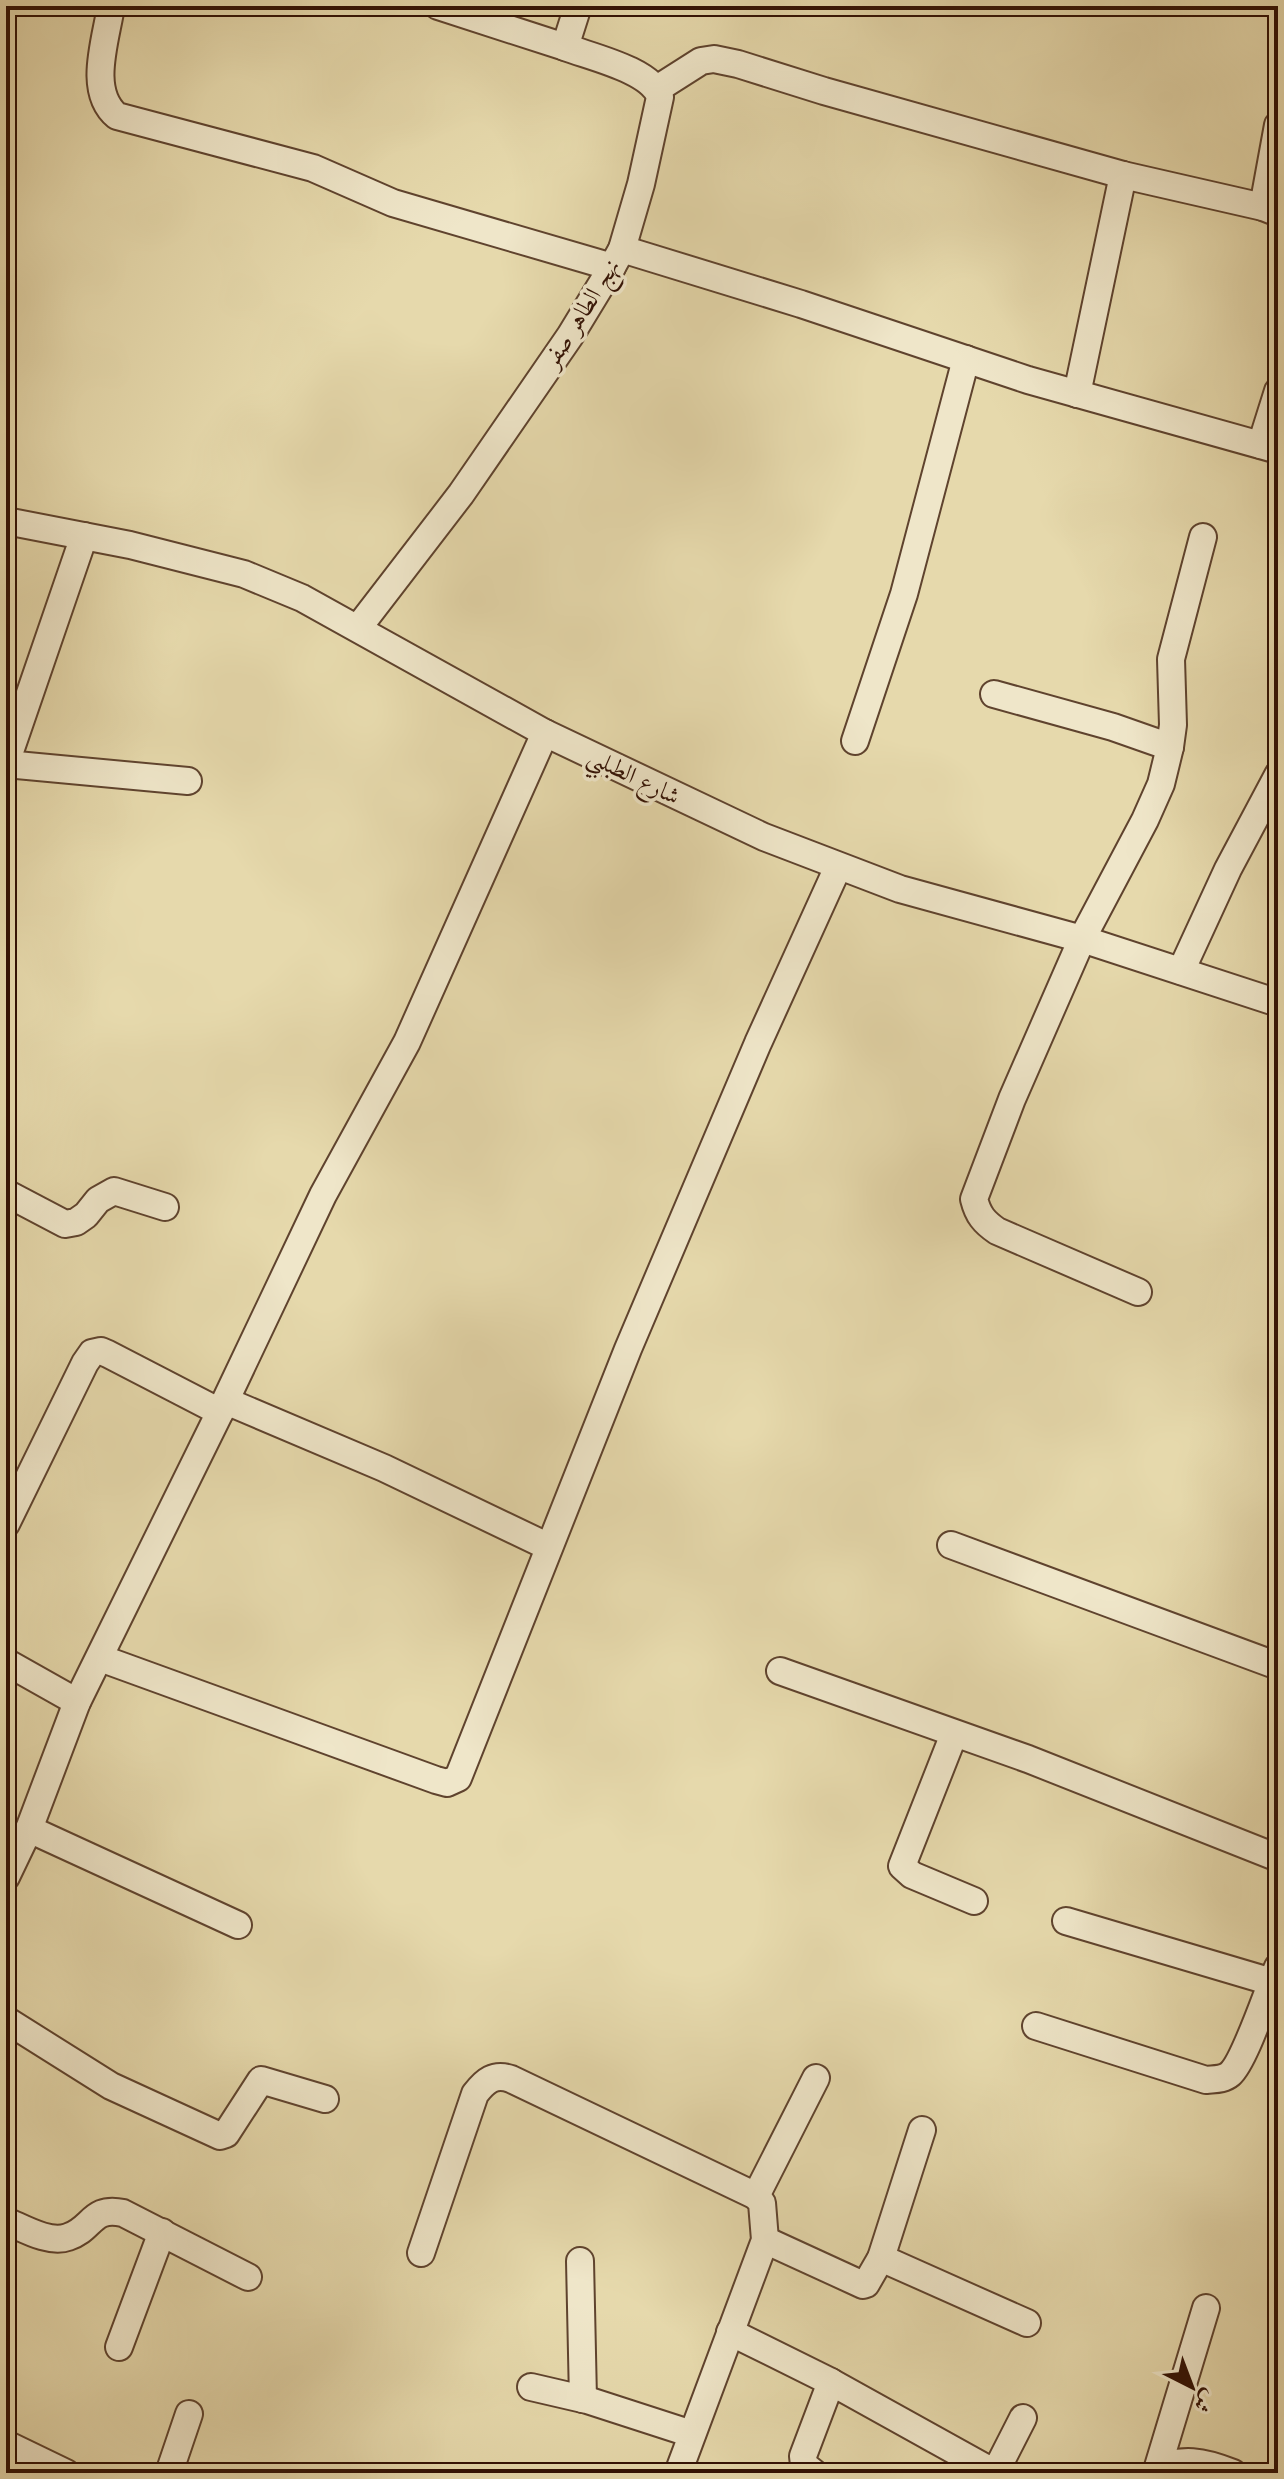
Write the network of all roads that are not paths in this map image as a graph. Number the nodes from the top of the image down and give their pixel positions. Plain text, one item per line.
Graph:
1 (111, 6) edge
2 (438, 6) edge
3 (578, 6) edge
4 (565, 47) junction
5 (657, 89) junction
6 (1278, 125) edge
7 (1123, 175) junction
8 (1271, 210) edge
9 (617, 258) junction
10 (966, 359) junction
11 (1278, 391) edge
12 (1077, 394) junction
13 (1269, 448) edge
14 (6, 521) edge
15 (84, 536) junction
16 (1203, 537) dead end
17 (358, 628) junction
18 (994, 694) dead end
19 (545, 733) junction
20 (855, 741) dead end
21 (1170, 747) junction
22 (6, 763) edge
23 (1278, 775) edge
24 (188, 781) dead end
25 (838, 867) junction
26 (1082, 939) junction
27 (1181, 971) junction
28 (1278, 1003) edge
29 (6, 1193) edge
30 (165, 1207) dead end
31 (1138, 1292) dead end
32 (223, 1407) junction
33 (6, 1524) edge
34 (951, 1545) dead end
35 (549, 1547) junction
36 (100, 1658) junction
37 (6, 1662) edge
38 (1278, 1666) edge
39 (780, 1671) dead end
40 (77, 1702) junction
41 (954, 1734) junction
42 (29, 1829) junction
43 (1278, 1858) edge
44 (6, 1877) edge
45 (974, 1901) dead end
46 (1066, 1921) dead end
47 (238, 1925) dead end
48 (1275, 1974) edge
49 (6, 2020) edge
50 (1036, 2026) dead end
51 (816, 2078) dead end
52 (325, 2099) dead end
53 (922, 2130) dead end
54 (756, 2196) junction
55 (6, 2221) edge
56 (162, 2232) junction
57 (765, 2240) junction
58 (421, 2253) dead end
59 (881, 2258) junction
60 (580, 2261) dead end
61 (248, 2277) dead end
62 (1206, 2308) dead end
63 (1027, 2323) dead end
64 (730, 2332) junction
65 (119, 2347) dead end
66 (831, 2382) junction
67 (531, 2387) dead end
68 (583, 2399) junction
69 (189, 2414) dead end
70 (1023, 2418) dead end
71 (692, 2434) junction
72 (6, 2444) edge
73 (1156, 2472) edge
74 (66, 2473) edge
75 (169, 2473) edge
76 (678, 2473) edge
77 (814, 2473) edge
78 (1233, 2473) edge

1 - 9 street
2 - 4 street
3 - 4 street
4 - 5 street
5 - 7 street
5 - 9 street, نهج الطاهر صفر
6 - 8 street
7 - 8 street
7 - 12 street
9 - 10 street
9 - 17 street, نهج الطاهر صفر
10 - 12 street
10 - 20 street
11 - 13 street
12 - 13 street
14 - 15 street, شارع الطبلبي
15 - 17 street, شارع الطبلبي
15 - 22 street
16 - 21 street
17 - 19 street, شارع الطبلبي
18 - 21 street
19 - 25 street, شارع الطبلبي
19 - 32 street
21 - 26 street
22 - 24 street
23 - 27 street
25 - 26 street, شارع الطبلبي
25 - 35 street
26 - 27 street, شارع الطبلبي
26 - 31 street
27 - 28 street, شارع الطبلبي
29 - 30 street
32 - 33 street
32 - 35 street
32 - 36 street
34 - 38 street
35 - 36 street
36 - 40 street
37 - 40 street
39 - 41 street
40 - 42 street
41 - 43 street
41 - 45 street
42 - 44 street
42 - 47 street
46 - 48 street
48 - 50 street
49 - 52 street
51 - 54 street
53 - 59 street
54 - 57 street
54 - 58 street
55 - 56 street
56 - 61 street
56 - 65 street
57 - 59 street
57 - 64 street
59 - 63 street
60 - 68 street
62 - 73 street
64 - 66 street
64 - 71 street
66 - 70 street
66 - 77 street
67 - 68 street
68 - 71 street
69 - 75 street
71 - 76 street
72 - 74 street
73 - 78 street

